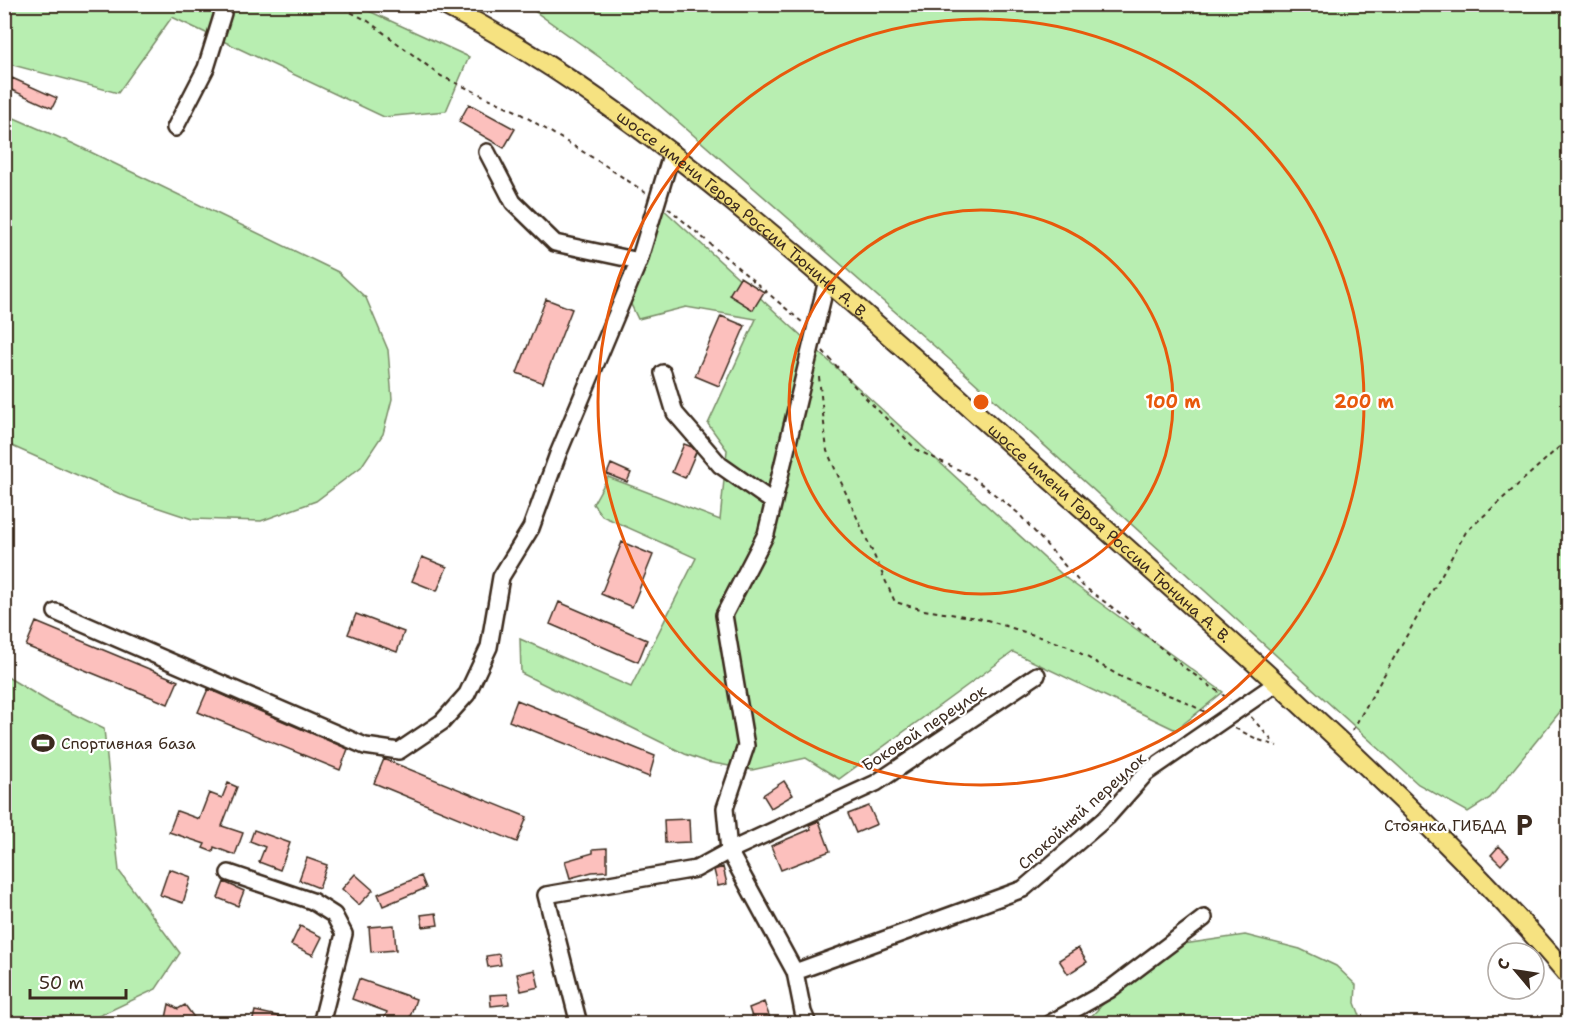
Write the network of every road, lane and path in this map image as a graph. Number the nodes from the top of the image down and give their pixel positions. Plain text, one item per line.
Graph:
1 (222, 4) edge
2 (442, 4) edge
3 (175, 128) dead end
4 (487, 152) dead end
5 (672, 152) junction
6 (639, 261) junction
7 (826, 280) junction
8 (822, 350) dead end
9 (663, 373) dead end
10 (1569, 439) edge
11 (773, 502) junction
12 (56, 612) dead end
13 (1036, 675) dead end
14 (1277, 683) junction
15 (1242, 708) junction
16 (1342, 742) junction
17 (1277, 746) dead end
18 (729, 851) junction
19 (229, 873) dead end
20 (1204, 918) dead end
21 (795, 972) junction
22 (1569, 975) edge
23 (321, 1023) edge
24 (579, 1023) edge
25 (808, 1023) edge
26 (1049, 1023) edge

1 - 3 street
2 - 5 main road, шоссе имени Героя России Тюнина А. В.
4 - 6 street
5 - 6 street
5 - 7 main road, шоссе имени Героя России Тюнина А. В.
6 - 12 street
7 - 11 street
7 - 14 main road, шоссе имени Героя России Тюнина А. В.
8 - 15 path
9 - 11 street
10 - 16 path
11 - 18 street
13 - 18 street, Боковой переулок
14 - 15 street, Спокойный переулок
14 - 16 main road, шоссе имени Героя России Тюнина А. В.
15 - 17 path
15 - 21 street, Спокойный переулок
16 - 22 main road, шоссе имени Героя России Тюнина А. В.
18 - 21 street
18 - 24 street, Боковой переулок
19 - 23 street
20 - 26 street
21 - 25 street

